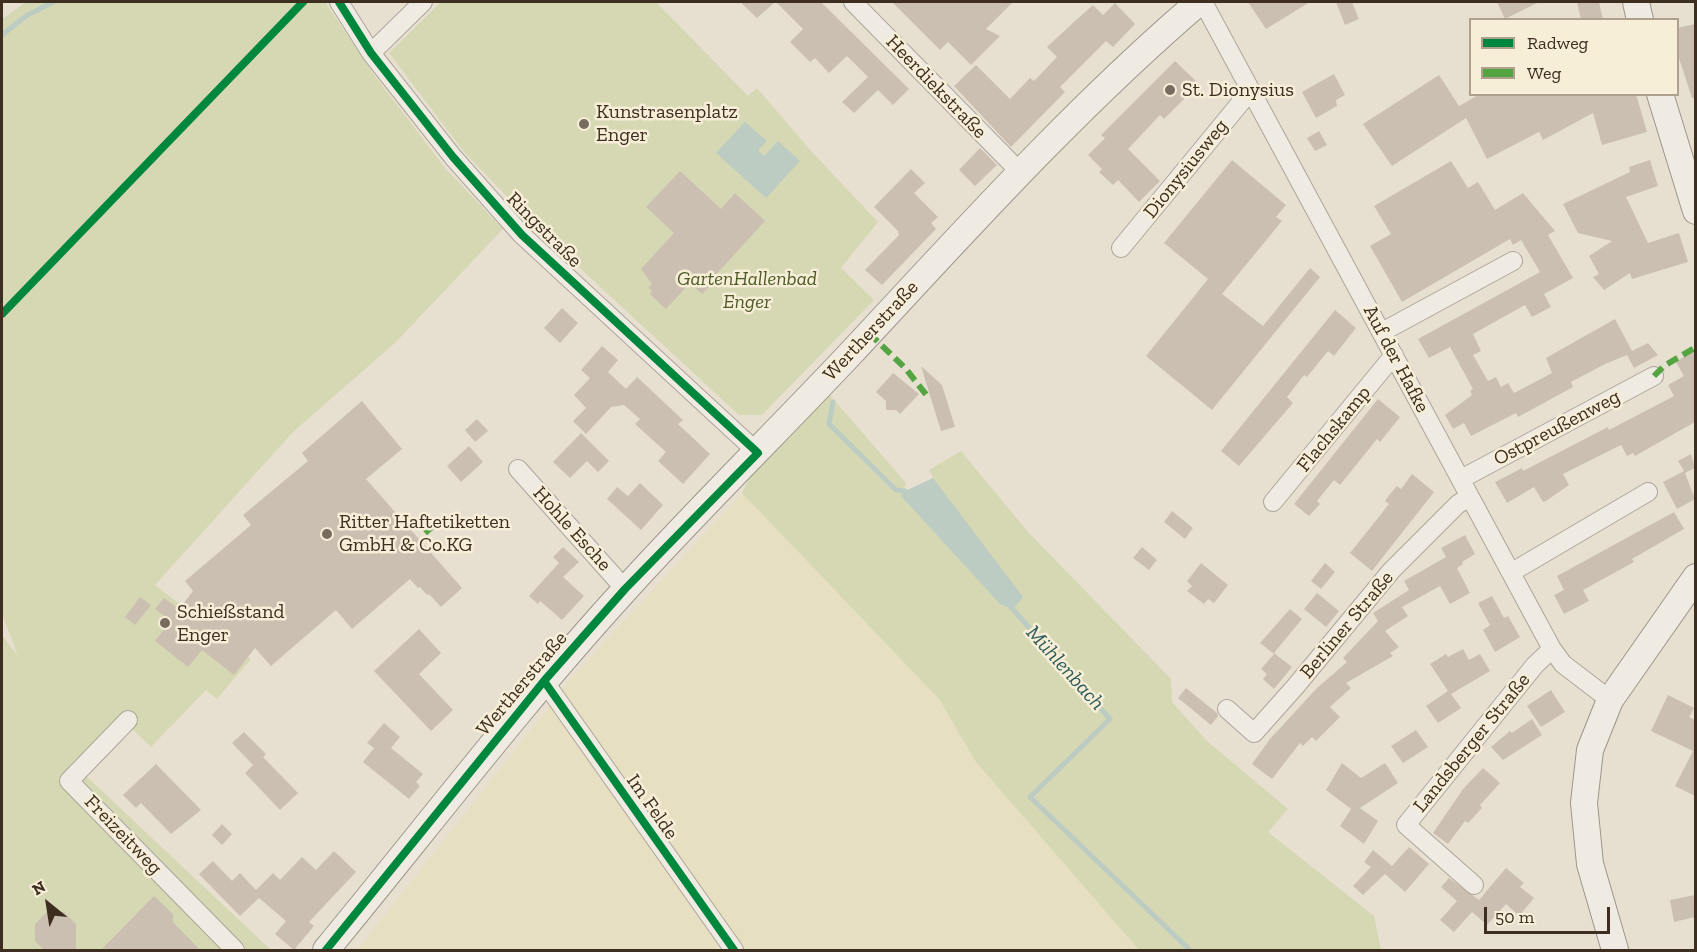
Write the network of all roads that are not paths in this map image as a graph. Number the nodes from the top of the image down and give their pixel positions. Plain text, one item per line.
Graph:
1 (339, 2) edge
2 (423, 2) edge
3 (853, 2) edge
4 (1201, 2) edge
5 (1635, 2) edge
6 (1639, 18) edge
7 (371, 53) junction
8 (1251, 90) junction
9 (1661, 96) edge
10 (1020, 172) junction
11 (1691, 185) edge
12 (1695, 211) edge
13 (1121, 248) dead end
14 (1513, 261) dead end
15 (1382, 332) junction
16 (1394, 355) junction
17 (1654, 376) dead end
18 (758, 453) junction
19 (518, 469) dead end
20 (1461, 479) junction
21 (1648, 492) dead end
22 (1470, 497) junction
23 (1273, 502) dead end
24 (1512, 572) junction
25 (1695, 577) edge
26 (625, 589) junction
27 (1552, 650) junction
28 (544, 681) junction
29 (1604, 695) junction
30 (1227, 709) dead end
31 (128, 720) dead end
32 (1474, 885) dead end
33 (235, 951) edge
34 (326, 951) edge
35 (734, 951) edge
36 (1615, 951) edge

1 - 7 street, Ringstraße
2 - 7 street
3 - 10 street, Heerdiekstraße
4 - 8 street, Auf der Hafke
4 - 10 main road, Wertherstraße
5 - 6 main road
7 - 18 street, Ringstraße
8 - 13 street, Dionysiusweg
8 - 15 street, Auf der Hafke
9 - 11 main road
10 - 18 main road, Wertherstraße
11 - 12 main road
14 - 15 street
15 - 16 street, Auf der Hafke
16 - 20 street, Auf der Hafke
16 - 23 street, Flachskamp
17 - 20 street, Ostpreußenweg
18 - 26 main road, Wertherstraße
19 - 26 street, Hohle Esche
20 - 22 street, Auf der Hafke
21 - 24 street
22 - 24 street, Auf der Hafke
22 - 30 street, Berliner Straße
24 - 27 street, Auf der Hafke
25 - 29 main road
26 - 28 main road, Wertherstraße
27 - 29 street, Auf der Hafke
27 - 32 street, Landsberger Straße
28 - 34 main road, Wertherstraße
28 - 35 street, Im Felde
29 - 36 main road
31 - 33 street, Freizeitweg

